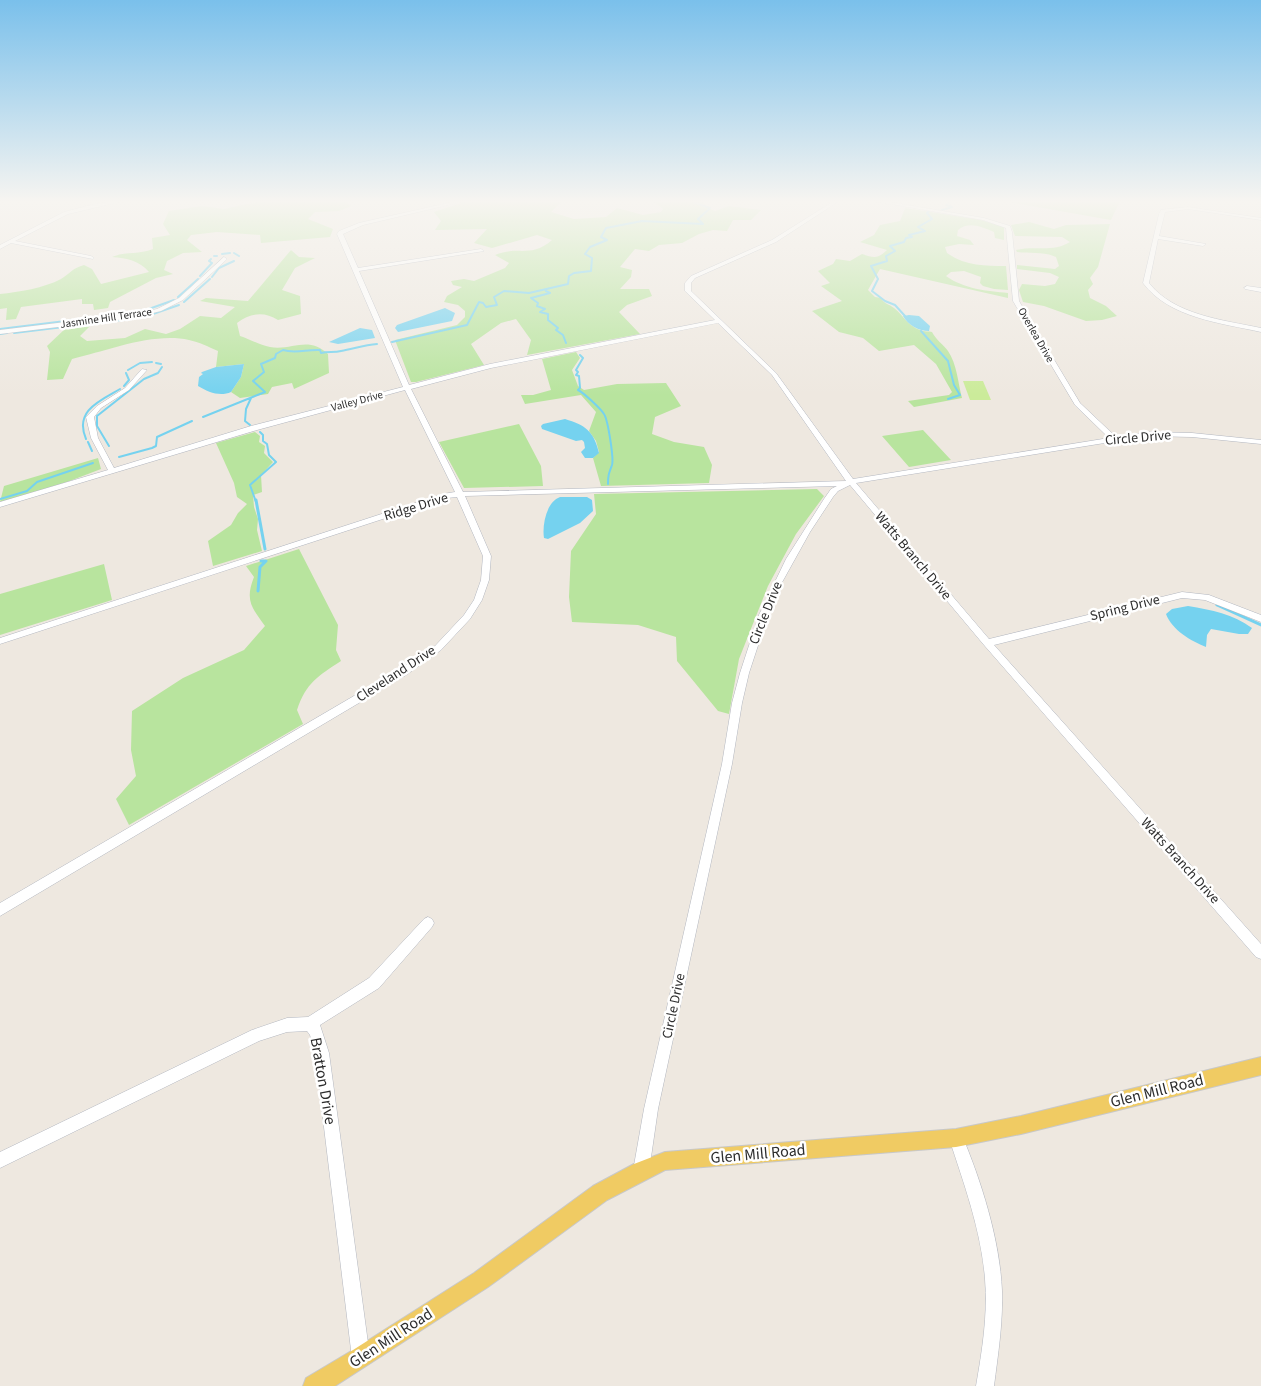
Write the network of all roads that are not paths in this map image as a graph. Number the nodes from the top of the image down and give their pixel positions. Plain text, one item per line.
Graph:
1 (217, 266) edge
2 (354, 266) edge
3 (384, 266) edge
4 (717, 266) edge
5 (1012, 266) edge
6 (1150, 266) edge
7 (356, 270) junction
8 (1247, 288) dead end
9 (1261, 290) edge
10 (720, 322) junction
11 (1261, 330) edge
12 (0, 332) edge
13 (144, 370) dead end
14 (407, 388) junction
15 (1114, 439) junction
16 (1261, 442) edge
17 (112, 471) junction
18 (851, 482) junction
19 (460, 494) junction
20 (0, 505) edge
21 (1261, 619) edge
22 (0, 641) edge
23 (987, 643) junction
24 (0, 910) edge
25 (428, 923) dead end
26 (1261, 953) edge
27 (310, 1024) junction
28 (1261, 1066) edge
29 (956, 1138) junction
30 (0, 1160) edge
31 (641, 1171) junction
32 (361, 1358) junction
33 (314, 1386) edge
34 (985, 1386) edge

1 - 12 street, Jasmine Hill Terrace
2 - 7 street, Cleveland Drive
3 - 7 street
4 - 10 street, Watts Branch Drive
5 - 15 street, Overlea Drive
6 - 11 street
7 - 14 street, Cleveland Drive
8 - 9 street
10 - 14 street, Valley Drive
10 - 18 street, Watts Branch Drive
13 - 17 street
14 - 17 street, Valley Drive
14 - 19 street, Cleveland Drive
15 - 16 street, Circle Drive
15 - 18 street, Circle Drive
17 - 20 street, Valley Drive
18 - 19 street, Ridge Drive
18 - 23 street, Watts Branch Drive
18 - 31 street, Circle Drive
19 - 22 street, Ridge Drive
19 - 24 street, Cleveland Drive
21 - 23 street, Spring Drive
23 - 26 street, Watts Branch Drive
25 - 27 street
27 - 30 street, Bratton Drive
27 - 32 street, Bratton Drive
28 - 29 main road, Glen Mill Road
29 - 31 main road, Glen Mill Road
29 - 34 street
31 - 32 main road, Glen Mill Road
32 - 33 main road, Glen Mill Road

